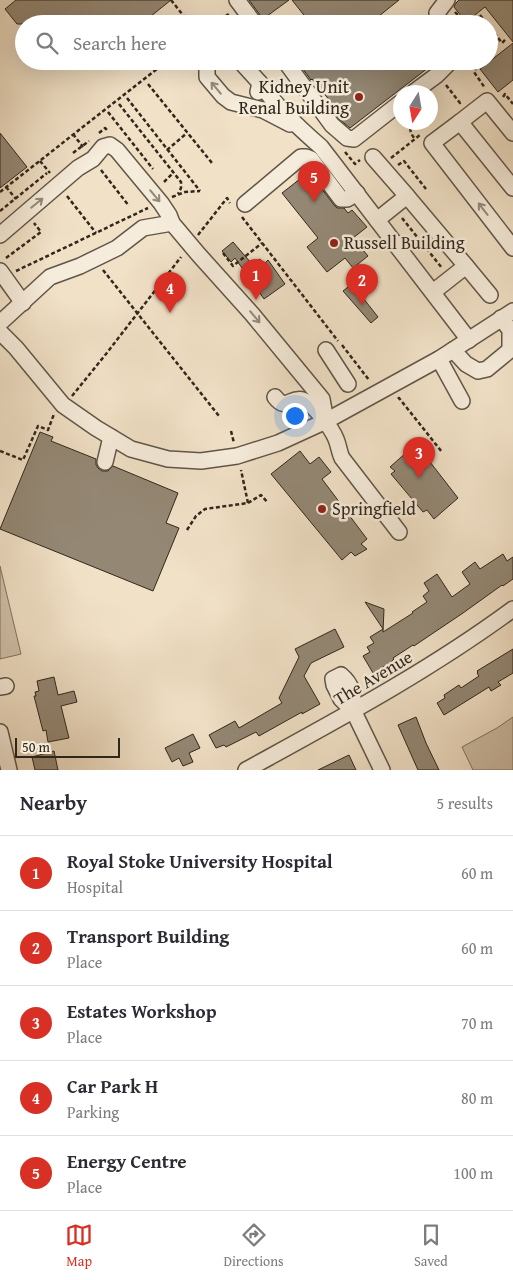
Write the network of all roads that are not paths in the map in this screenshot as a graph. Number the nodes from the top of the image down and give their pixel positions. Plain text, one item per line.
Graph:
1 (237, 0) edge
2 (447, 0) edge
3 (248, 15) edge
4 (438, 15) edge
5 (207, 70) edge
6 (248, 70) edge
7 (292, 70) edge
8 (442, 70) edge
9 (260, 83) junction
10 (423, 85) edge
11 (241, 104) junction
12 (393, 108) edge
13 (460, 122) junction
14 (302, 130) junction
15 (513, 133) edge
16 (373, 158) dead end
17 (513, 188) edge
18 (357, 193) junction
19 (407, 196) junction
20 (239, 208) road end
21 (383, 215) junction
22 (172, 223) junction
23 (0, 235) edge
24 (512, 246) edge
25 (466, 266) junction
26 (4, 269) edge
27 (439, 288) junction
28 (490, 295) dead end
29 (23, 303) junction
30 (507, 315) edge
31 (0, 323) edge
32 (0, 332) edge
33 (469, 340) junction
34 (326, 350) dead end
35 (453, 350) junction
36 (439, 359) junction
37 (348, 384) dead end
38 (274, 397) dead end
39 (462, 401) dead end
40 (326, 421) junction
41 (111, 437) junction
42 (105, 462) dead end
43 (399, 532) dead end
44 (513, 609) edge
45 (354, 712) junction
46 (0, 732) edge
47 (10, 770) edge
48 (246, 770) edge
49 (382, 770) edge

1 - 3 street
2 - 4 street
11 -> 5 street
6 - 9 street
7 - 12 street
8 - 10 street
9 - 11 street
9 - 14 street
11 - 14 street
13 - 15 street
13 - 17 street
24 -> 13 street
14 - 18 street
16 - 19 street
18 - 20 street
18 - 21 street
19 - 21 street
19 - 25 street
21 - 27 street
23 -> 22 street
22 - 29 street
22 -> 40 street
25 - 27 street
25 - 28 street
26 - 29 street
27 - 33 street
29 - 31 street
30 - 33 street
30 - 35 street
32 - 41 street
33 - 35 street
34 - 37 street
35 - 36 street
36 - 39 street
36 - 40 street
38 - 40 street
40 - 41 street
40 - 43 street
41 - 42 street
44 - 45 street, The Avenue
45 - 48 street, The Avenue
45 - 49 street
46 - 47 street

